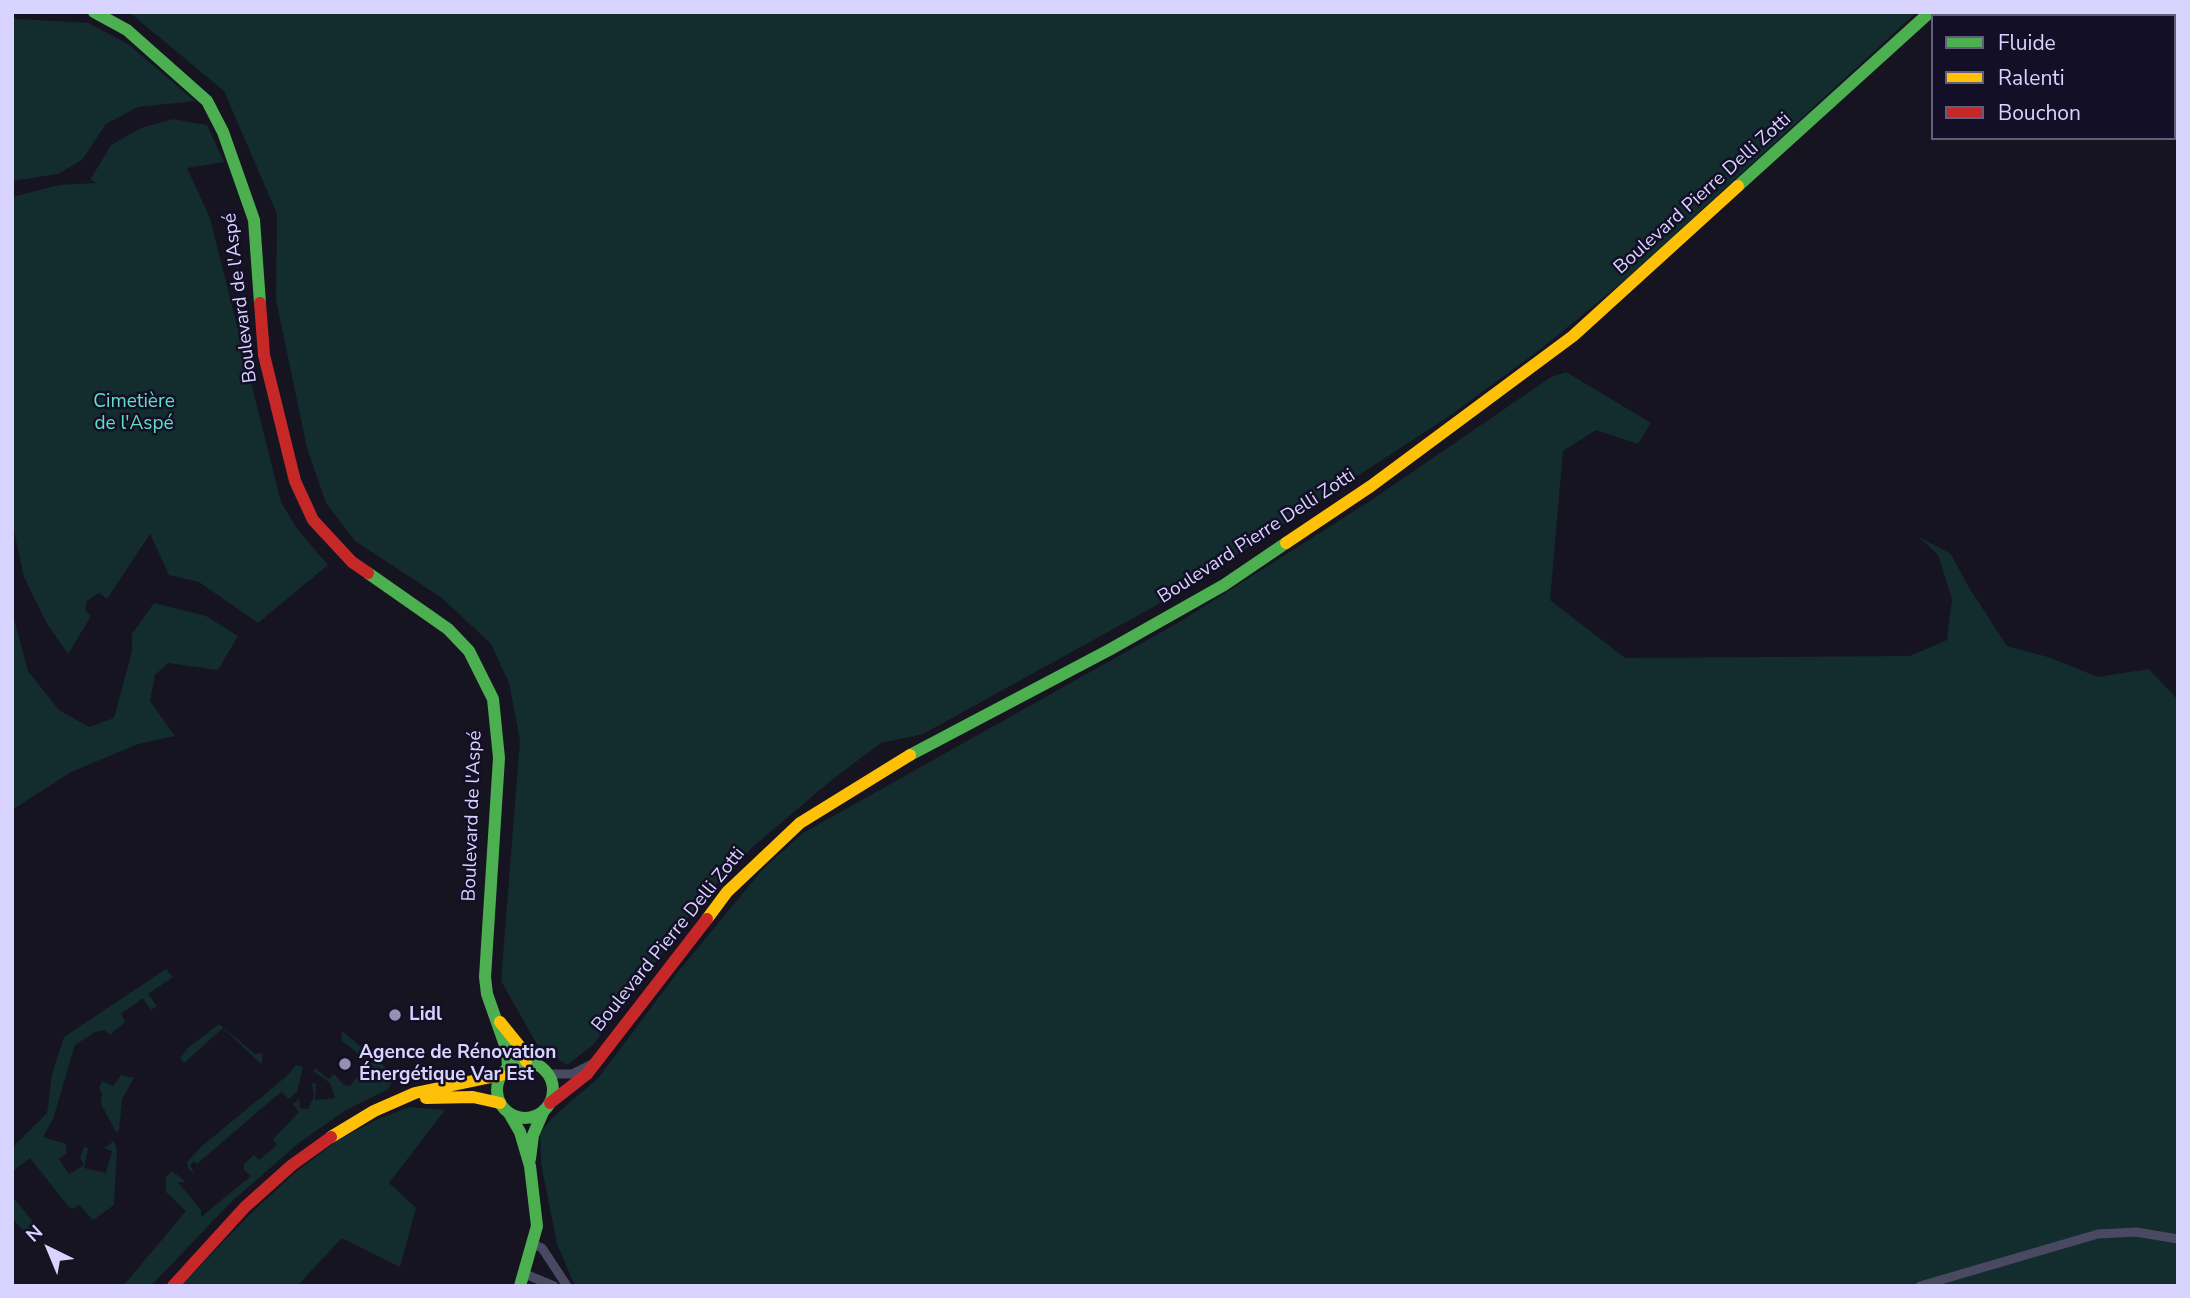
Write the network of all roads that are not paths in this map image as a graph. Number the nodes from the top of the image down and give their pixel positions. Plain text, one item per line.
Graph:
1 (94, 12) edge
2 (1930, 12) edge
3 (496, 1017) junction
4 (527, 1061) junction
5 (594, 1063) junction
6 (504, 1071) junction
7 (548, 1074) junction
8 (394, 1103) junction
9 (547, 1106) junction
10 (504, 1108) junction
11 (530, 1166) junction
12 (2178, 1239) edge
13 (533, 1244) junction
14 (188, 1266) junction
15 (523, 1280) edge
16 (163, 1286) edge
17 (173, 1286) edge
18 (554, 1286) edge
19 (567, 1286) edge
20 (1920, 1286) edge

1 - 3 street, Boulevard de l'Aspé
2 - 5 street, Boulevard Pierre Delli Zotti
3 - 4 street, Boulevard de l'Aspé
3 - 6 street, Boulevard de l'Aspé
4 - 6 street
4 - 7 street
5 - 7 street
5 - 9 street, Boulevard Pierre Delli Zotti
6 - 8 street
6 - 10 street
7 - 9 street
8 - 10 street
8 - 14 street
9 - 10 street
9 - 11 street
10 - 11 street
11 - 13 street
12 - 20 street
13 - 15 street
13 - 19 street
14 - 16 street
14 - 17 street
15 - 18 street

